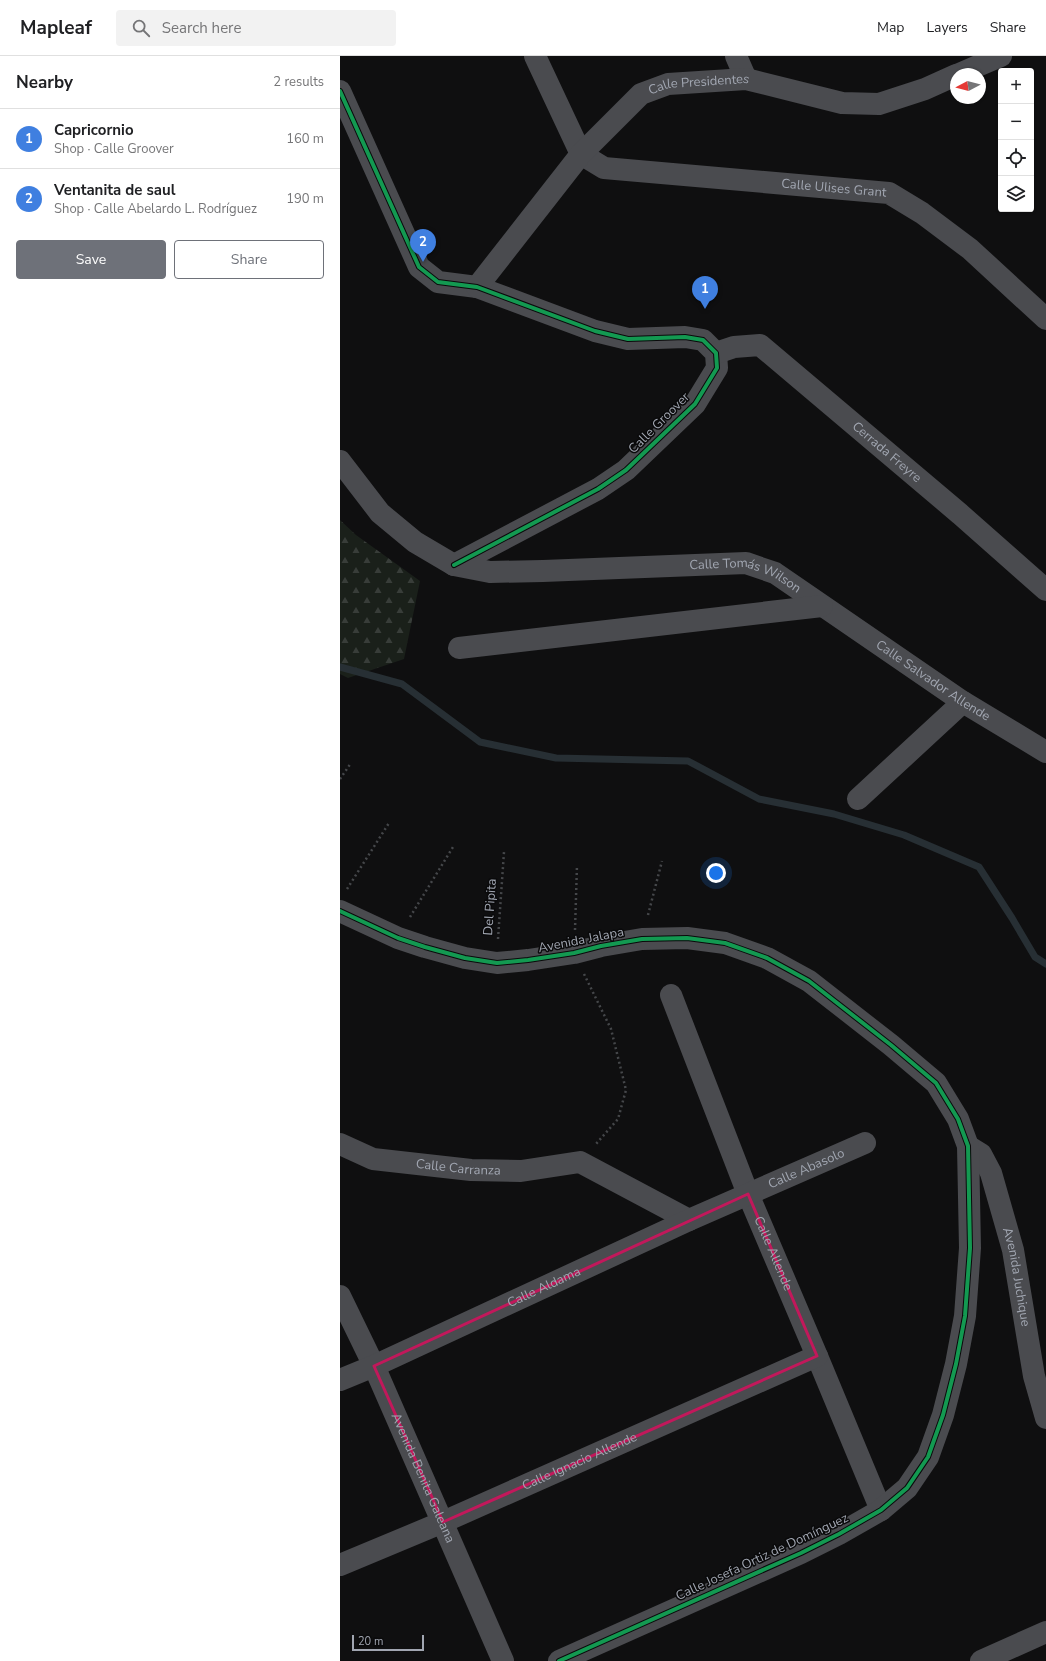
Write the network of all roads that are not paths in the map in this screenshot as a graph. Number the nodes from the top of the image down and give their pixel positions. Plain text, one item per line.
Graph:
1 (535, 56) edge
2 (736, 56) edge
3 (1001, 56) edge
4 (973, 68) edge
5 (746, 79) junction
6 (950, 79) edge
7 (340, 91) edge
8 (580, 154) junction
9 (477, 287) junction
10 (1046, 319) edge
11 (716, 353) junction
12 (340, 461) edge
13 (454, 565) junction
14 (1046, 590) edge
15 (822, 606) junction
16 (459, 648) dead end
17 (963, 702) junction
18 (1046, 752) edge
19 (858, 799) dead end
20 (342, 902) edge
21 (671, 995) dead end
22 (865, 1143) dead end
23 (340, 1144) edge
24 (968, 1146) junction
25 (748, 1194) junction
26 (689, 1220) junction
27 (340, 1296) edge
28 (818, 1356) junction
29 (374, 1366) junction
30 (340, 1380) edge
31 (1046, 1418) edge
32 (881, 1510) junction
33 (443, 1522) junction
34 (340, 1565) edge
35 (1046, 1632) edge
36 (503, 1661) edge
37 (559, 1661) edge
38 (981, 1661) edge

1 - 8 street
2 - 5 street
3 - 4 street
5 - 6 street, Calle Presidentes
5 - 8 street, Calle Presidentes
7 - 9 street
8 - 9 street, Calle Presidentes
8 - 10 street, Calle Ulises Grant
9 - 11 street
11 - 13 street, Calle Groover
11 - 14 street, Cerrada Freyre
12 - 13 street, Calle Tomás Wilson
13 - 15 street, Calle Tomás Wilson
15 - 16 street, Calle Tomás Wilson
15 - 17 street, Calle Salvador Allende
17 - 18 street, Calle Salvador Allende
17 - 19 street
20 - 24 street, Avenida Jalapa
21 - 25 street, Calle Allende
22 - 25 street, Calle Abasolo
23 - 26 street, Calle Carranza
24 - 31 street, Avenida Juchique
24 - 32 street, Calle Josefa Ortiz de Domínguez
25 - 26 street, Calle Aldama
25 - 28 street, Calle Allende
26 - 29 street, Calle Aldama
27 - 29 street, Avenida Benita Galeana
28 - 32 street, Calle Allende
28 - 33 street, Calle Ignacio Allende
29 - 30 street, Calle Aldama
29 - 33 street, Avenida Benita Galeana
32 - 37 street, Calle Josefa Ortiz de Domínguez
33 - 34 street, Calle Ignacio Allende
33 - 36 street, Avenida Benita Galeana
35 - 38 street

